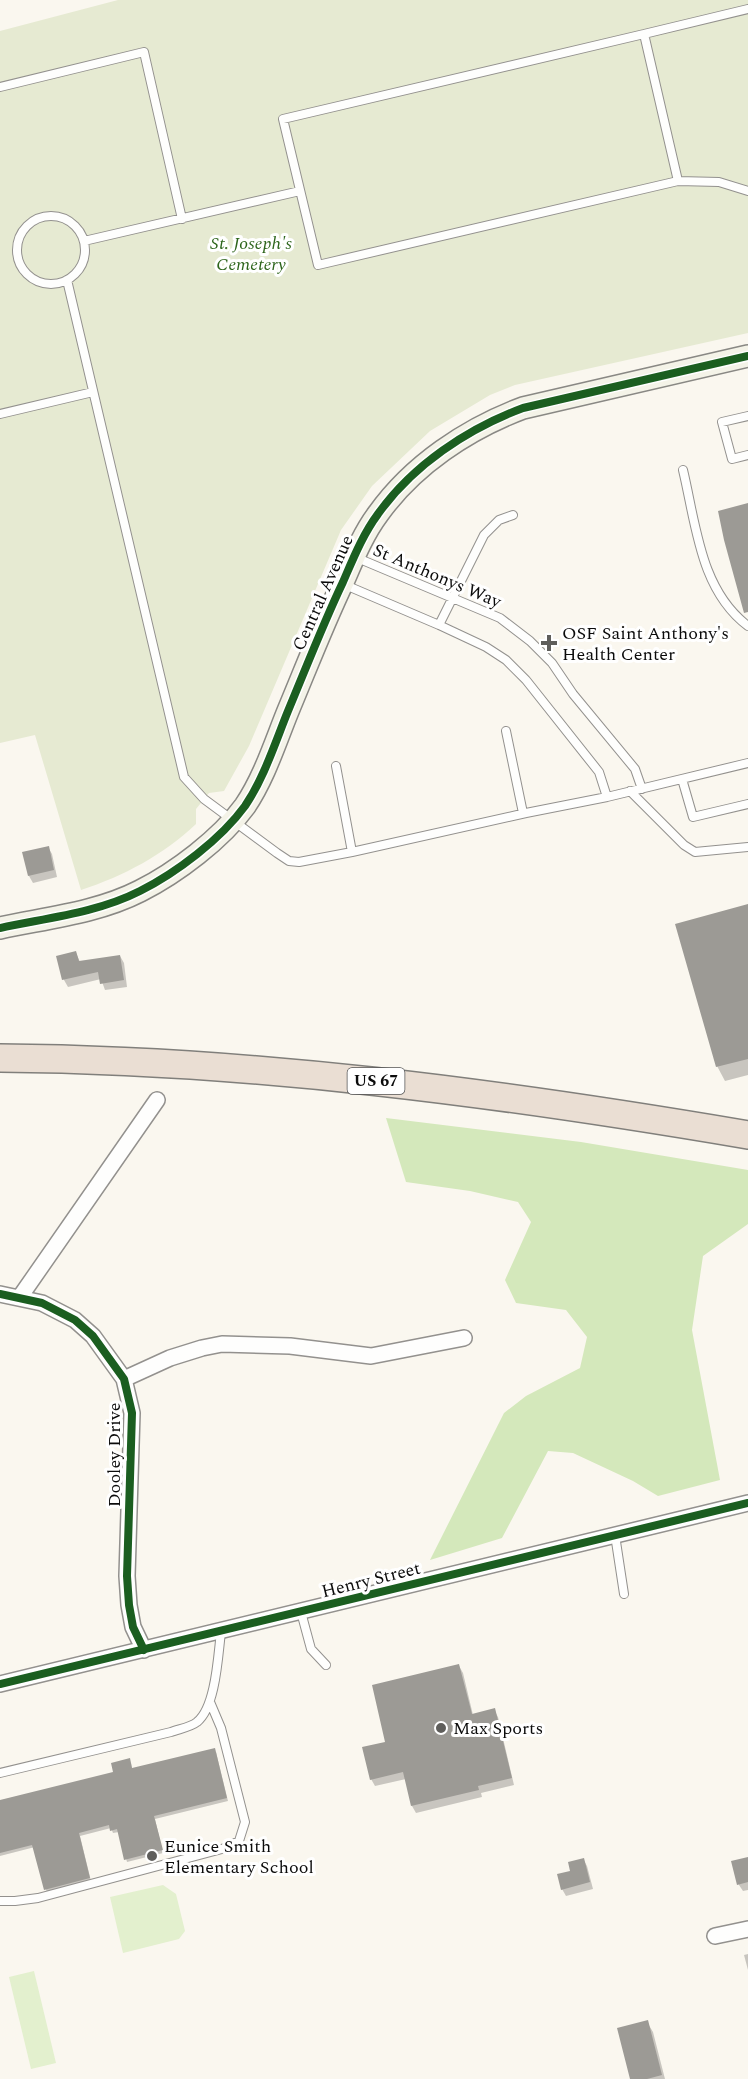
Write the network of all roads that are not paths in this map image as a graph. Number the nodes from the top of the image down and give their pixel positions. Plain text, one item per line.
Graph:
1 (748, 9) edge
2 (644, 34) junction
3 (0, 87) edge
4 (678, 181) junction
5 (300, 191) junction
6 (748, 191) edge
7 (182, 219) junction
8 (84, 241) junction
9 (67, 280) junction
10 (748, 356) edge
11 (93, 392) junction
12 (0, 414) edge
13 (748, 416) edge
14 (748, 455) edge
15 (683, 470) dead end
16 (513, 515) dead end
17 (354, 557) junction
18 (342, 584) junction
19 (453, 597) junction
20 (439, 624) junction
21 (748, 626) edge
22 (506, 731) dead end
23 (748, 763) edge
24 (336, 766) dead end
25 (682, 779) junction
26 (642, 789) junction
27 (630, 792) junction
28 (607, 797) junction
29 (748, 804) edge
30 (523, 813) junction
31 (232, 820) junction
32 (748, 847) edge
33 (352, 852) junction
34 (0, 928) edge
35 (0, 1058) edge
36 (158, 1100) dead end
37 (748, 1135) edge
38 (0, 1294) edge
39 (20, 1297) junction
40 (464, 1338) dead end
41 (124, 1380) junction
42 (748, 1503) edge
43 (615, 1535) junction
44 (624, 1594) dead end
45 (302, 1612) junction
46 (221, 1632) junction
47 (144, 1650) junction
48 (326, 1665) dead end
49 (0, 1684) edge
50 (210, 1702) junction
51 (0, 1773) edge
52 (0, 1901) edge
53 (748, 1929) edge
54 (715, 1936) dead end

1 - 2 lane
2 - 4 lane
2 - 5 lane
3 - 7 lane
4 - 5 lane
4 - 6 lane
5 - 7 lane
7 - 8 lane
8 - 9 lane
8 - 9 lane
9 - 11 lane
10 - 17 street, Central Avenue
11 - 12 lane
11 - 31 lane
13 - 14 lane
15 - 21 lane
16 - 19 lane
17 - 18 street, Central Avenue
17 - 19 lane, St Anthonys Way
18 - 20 lane
18 - 31 street, Central Avenue
19 - 20 lane
19 - 26 lane, St Anthonys Way
20 - 28 lane
22 - 30 lane
23 - 25 lane
24 - 33 lane
25 - 26 lane
25 - 29 lane
26 - 27 lane
27 - 28 lane
27 - 32 lane
28 - 30 lane
30 - 33 lane
31 - 33 lane
31 - 34 street, Central Avenue
35 - 37 highway, US 67
36 - 39 street
38 - 39 street, Dooley Drive
39 - 41 street, Dooley Drive
40 - 41 street, Dooley Drive
41 - 47 street, Dooley Drive
42 - 43 street, Henry Street
43 - 44 lane
43 - 45 street, Henry Street
45 - 46 street, Henry Street
45 - 48 lane
46 - 47 street, Henry Street
46 - 50 lane
47 - 49 street, Henry Street
50 - 51 lane
50 - 52 lane
53 - 54 street

